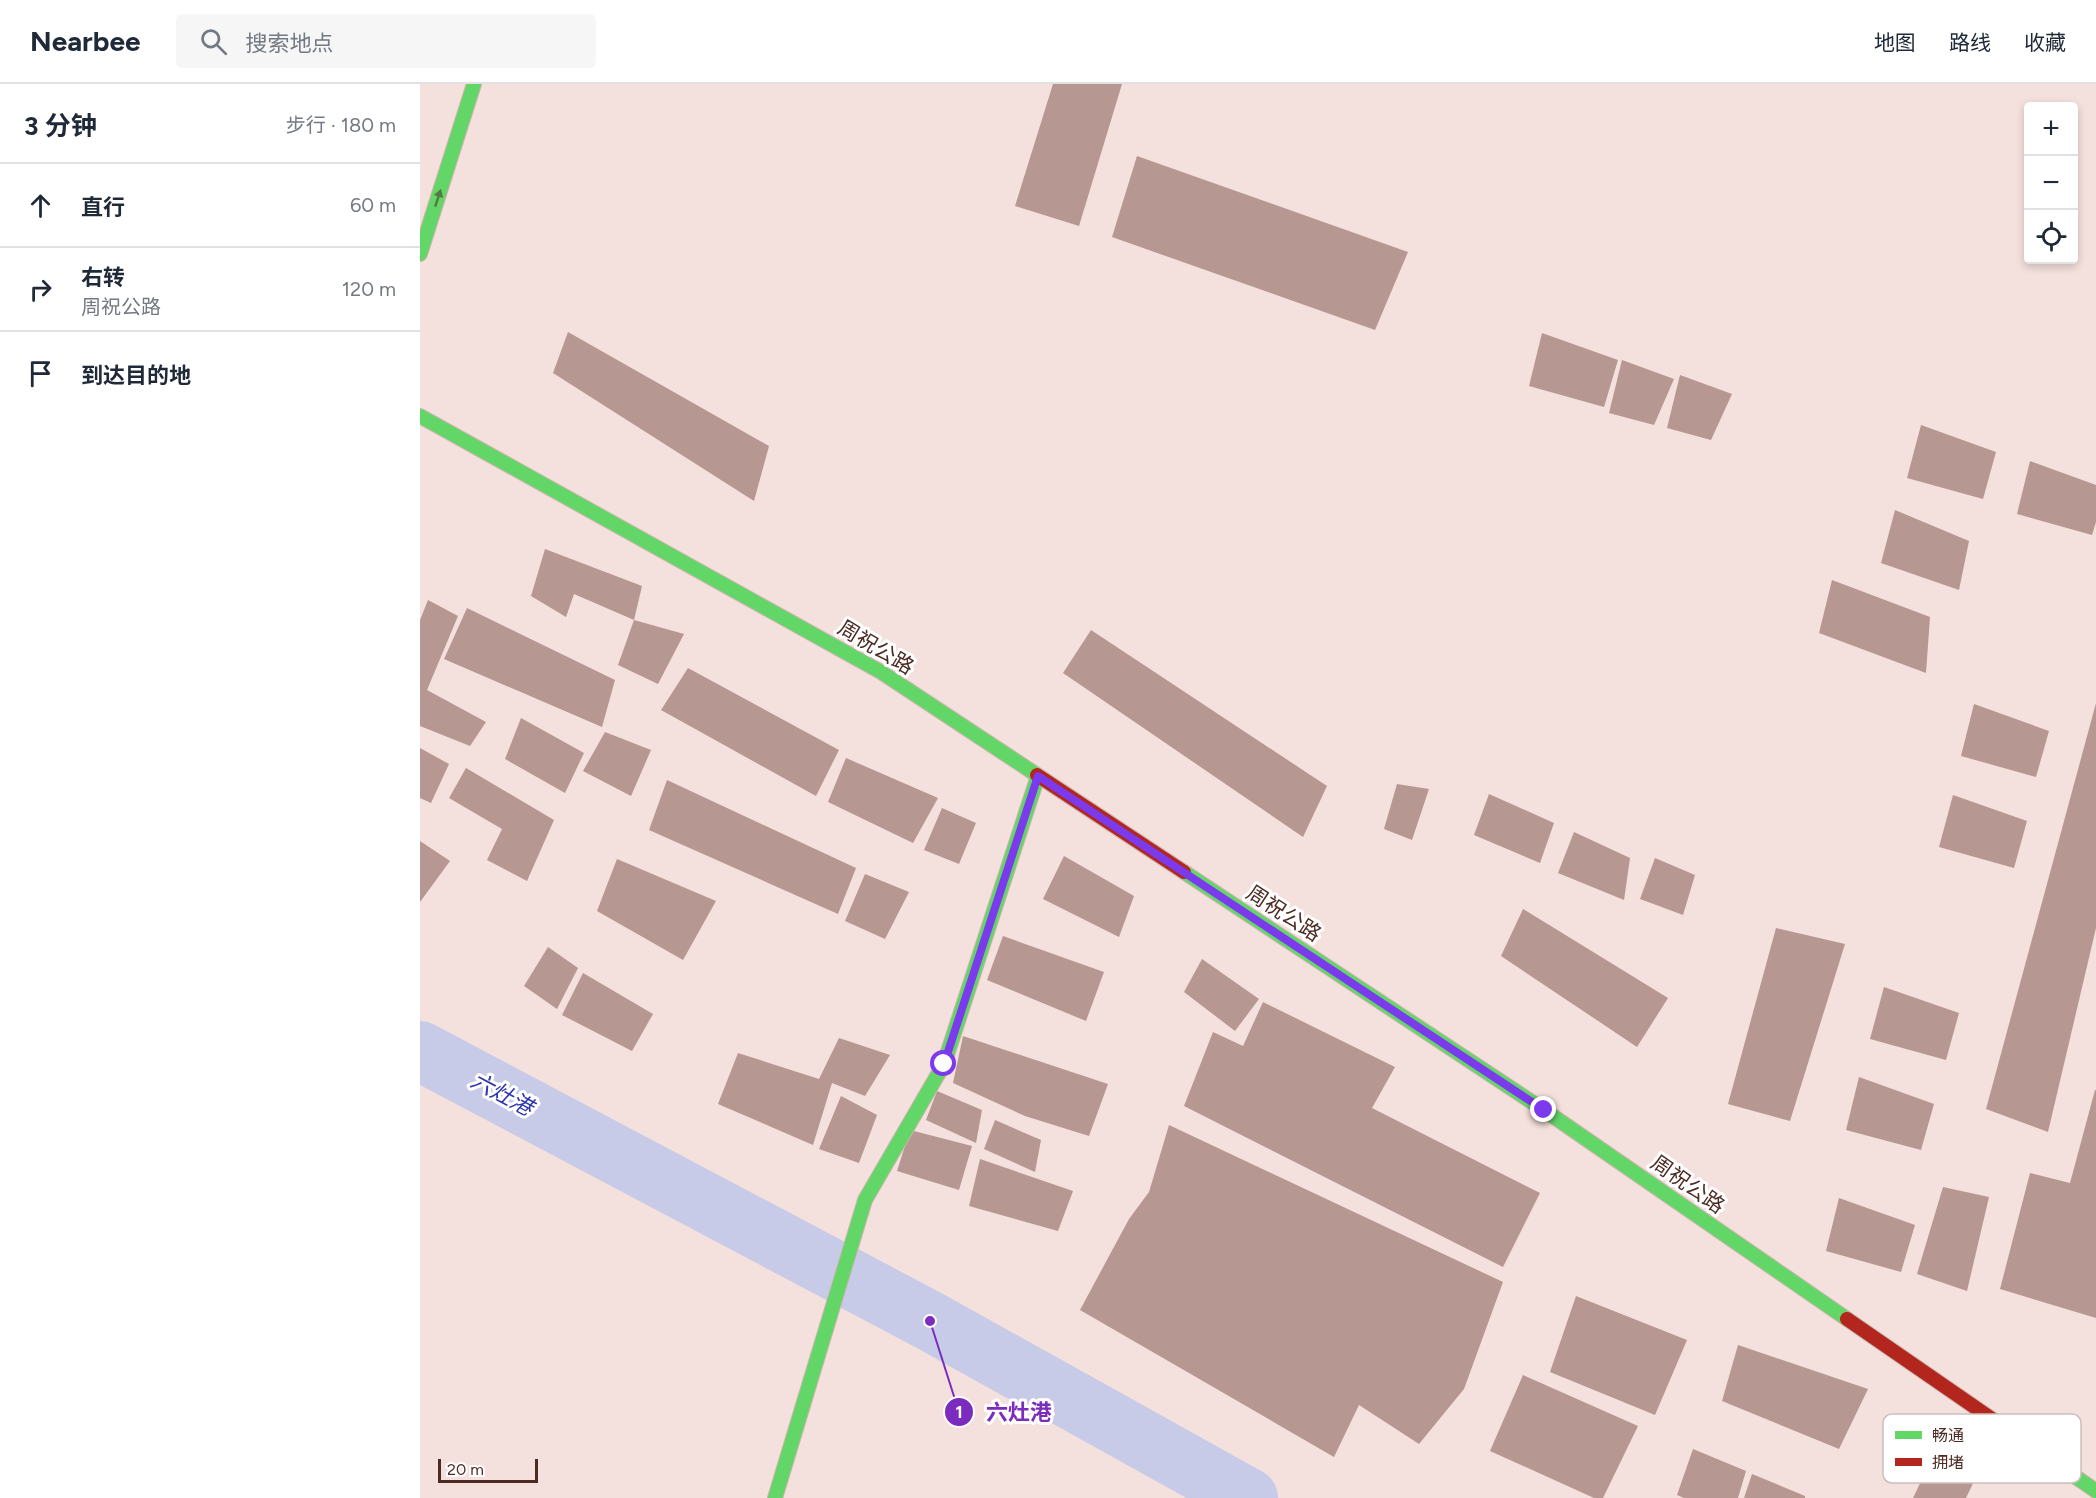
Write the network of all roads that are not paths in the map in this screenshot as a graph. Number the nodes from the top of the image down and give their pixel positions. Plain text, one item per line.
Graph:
1 (474, 84) edge
2 (420, 254) edge
3 (420, 416) edge
4 (1038, 776) junction
5 (1984, 1414) edge
6 (2081, 1481) edge
7 (2096, 1491) edge
8 (775, 1498) edge

2 -> 1 main road
3 - 4 main road, 周祝公路
4 - 5 main road, 周祝公路
4 - 8 main road
6 - 7 main road, 周祝公路

